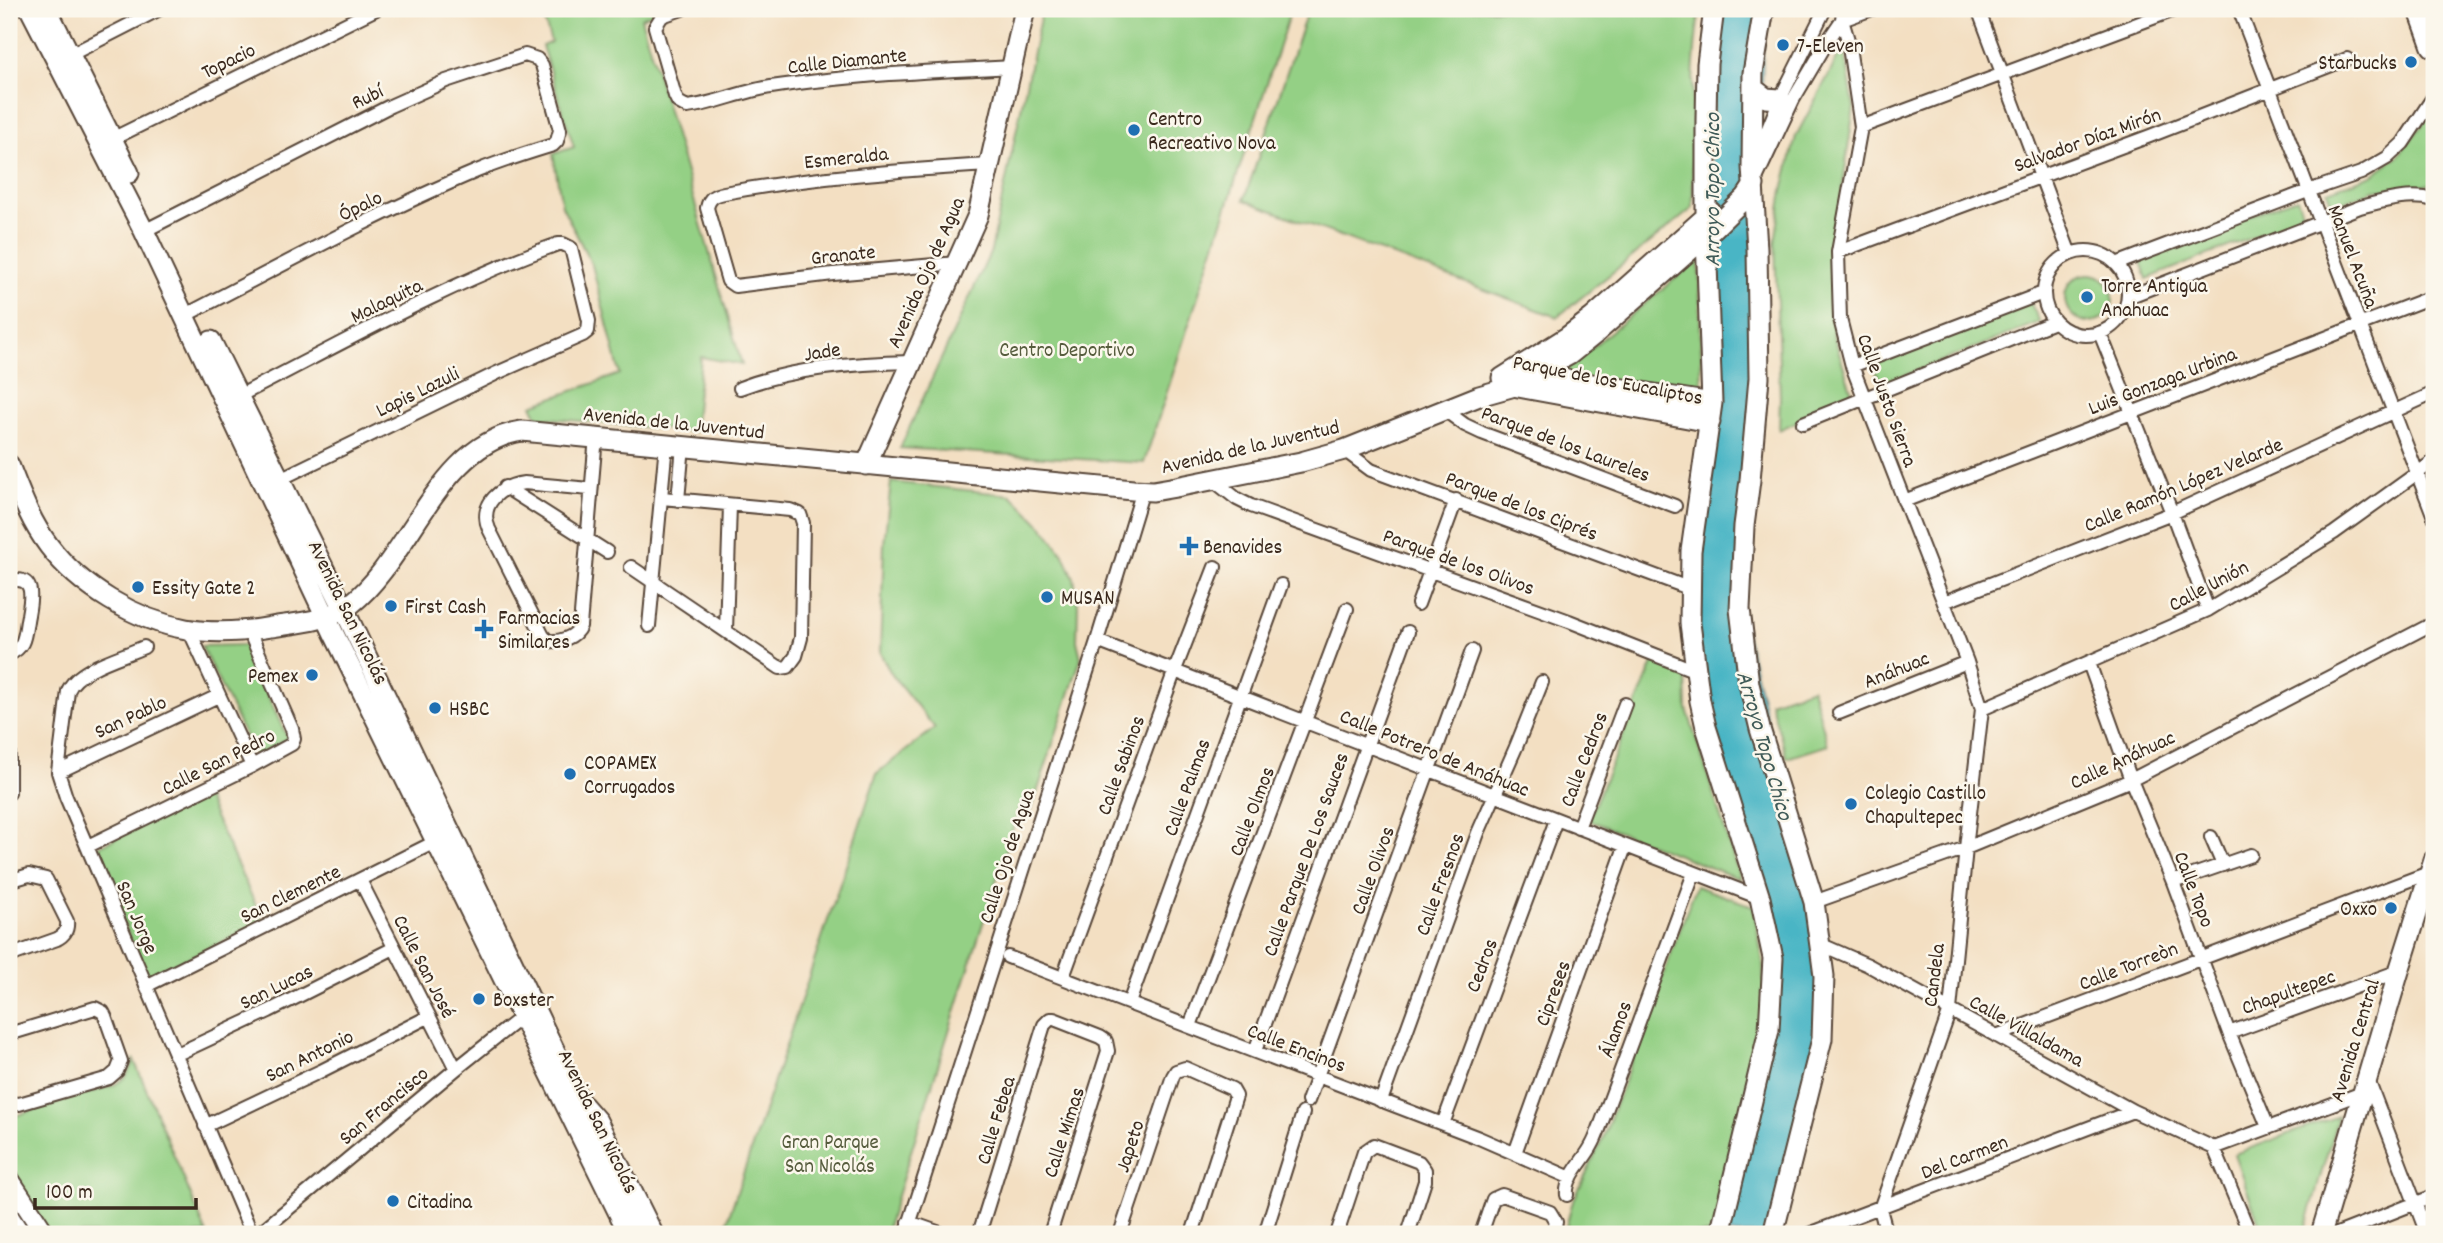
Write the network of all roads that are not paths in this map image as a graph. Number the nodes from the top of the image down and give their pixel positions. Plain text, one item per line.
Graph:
1 (30, 9) edge
2 (37, 9) edge
3 (47, 9) edge
4 (160, 9) edge
5 (376, 9) edge
6 (681, 9) edge
7 (1025, 9) edge
8 (1714, 9) edge
9 (1764, 9) edge
10 (1825, 9) edge
11 (1872, 9) edge
12 (1978, 9) edge
13 (2177, 9) edge
14 (2239, 9) edge
15 (2421, 9) edge
16 (1843, 14) edge
17 (2434, 45) edge
18 (63, 58) junction
19 (2347, 59) dead end
20 (1012, 67) junction
21 (2003, 74) junction
22 (1754, 89) junction
23 (2271, 89) junction
24 (2434, 96) edge
25 (1780, 99) junction
26 (1861, 127) junction
27 (557, 141) joint
28 (105, 142) junction
29 (991, 165) junction
30 (2042, 176) junction
31 (1748, 184) junction
32 (2308, 191) junction
33 (2434, 200) edge
34 (1711, 222) junction
35 (2319, 222) junction
36 (149, 229) junction
37 (568, 245) joint
38 (1838, 252) junction
39 (2070, 254) junction
40 (957, 263) junction
41 (2116, 264) junction
42 (734, 286) joint
43 (2043, 293) junction
44 (2434, 296) edge
45 (2128, 297) junction
46 (190, 313) junction
47 (2054, 322) junction
48 (2360, 325) junction
49 (2100, 333) junction
50 (911, 362) junction
51 (1852, 366) junction
52 (1535, 375) junction
53 (1504, 384) junction
54 (740, 388) dead end
55 (2434, 393) edge
56 (231, 399) junction
57 (1864, 399) junction
58 (1446, 411) junction
59 (2394, 411) junction
60 (1711, 412) junction
61 (2132, 412) junction
62 (1803, 423) dead end
63 (596, 436) junction
64 (675, 445) junction
65 (1344, 450) junction
66 (2434, 461) edge
67 (9, 465) edge
68 (866, 465) junction
69 (2418, 474) junction
70 (1213, 480) junction
71 (271, 484) junction
72 (505, 487) junction
73 (590, 489) junction
74 (1143, 490) junction
75 (662, 498) junction
76 (678, 500) junction
77 (1456, 500) junction
78 (1904, 501) junction
79 (730, 505) junction
80 (1675, 506) dead end
81 (2172, 513) junction
82 (2434, 517) edge
83 (586, 538) junction
84 (607, 552) dead end
85 (631, 567) dead end
86 (1215, 567) dead end
87 (1429, 571) junction
88 (9, 581) edge
89 (653, 584) junction
90 (1281, 584) dead end
91 (1692, 589) junction
92 (1944, 602) junction
93 (1418, 604) dead end
94 (1347, 608) dead end
95 (344, 610) junction
96 (2208, 610) junction
97 (325, 616) junction
98 (2434, 623) edge
99 (649, 626) dead end
100 (189, 630) junction
101 (249, 631) junction
102 (726, 631) junction
103 (1408, 632) dead end
104 (1097, 641) junction
105 (144, 647) dead end
106 (13, 651) edge
107 (1472, 651) dead end
108 (1967, 662) junction
109 (2090, 663) junction
110 (1175, 670) junction
111 (1696, 671) junction
112 (1542, 682) dead end
113 (218, 696) junction
114 (1240, 696) junction
115 (1625, 704) dead end
116 (1982, 709) junction
117 (1839, 713) dead end
118 (1305, 721) junction
119 (9, 745) edge
120 (1365, 745) junction
121 (253, 766) junction
122 (1429, 770) junction
123 (58, 772) junction
124 (2131, 780) junction
125 (9, 793) edge
126 (1494, 796) junction
127 (1556, 820) junction
128 (1578, 828) junction
129 (2211, 837) dead end
130 (443, 838) junction
131 (88, 846) junction
132 (1625, 847) junction
133 (1966, 848) junction
134 (2251, 855) dead end
135 (2223, 864) junction
136 (2432, 866) edge
137 (1694, 873) junction
138 (360, 880) junction
139 (9, 881) edge
140 (2173, 882) junction
141 (1760, 898) junction
142 (1814, 902) junction
143 (2426, 909) edge
144 (1822, 945) junction
145 (394, 948) junction
146 (9, 956) edge
147 (1008, 957) dead end
148 (2201, 958) junction
149 (2399, 971) junction
150 (1063, 977) junction
151 (146, 986) junction
152 (1129, 1003) junction
153 (1950, 1010) junction
154 (528, 1012) junction
155 (428, 1017) junction
156 (1049, 1019) joint
157 (1190, 1026) junction
158 (2229, 1033) junction
159 (9, 1034) edge
160 (1996, 1035) junction
161 (1255, 1051) junction
162 (175, 1055) junction
163 (456, 1069) junction
164 (1318, 1076) junction
165 (2365, 1086) junction
166 (1381, 1101) junction
167 (10, 1104) edge
168 (573, 1104) junction
169 (2133, 1111) junction
170 (1443, 1124) junction
171 (205, 1126) junction
172 (2268, 1128) junction
173 (590, 1138) junction
174 (2214, 1148) junction
175 (1515, 1153) junction
176 (1571, 1178) junction
177 (9, 1179) edge
178 (9, 1194) edge
179 (1567, 1195) dead end
180 (2434, 1196) edge
181 (2415, 1203) junction
182 (1880, 1209) junction
183 (9, 1217) edge
184 (908, 1228) edge
185 (20, 1234) edge
186 (34, 1234) edge
187 (45, 1234) edge
188 (252, 1234) edge
189 (258, 1234) edge
190 (620, 1234) edge
191 (629, 1234) edge
192 (645, 1234) edge
193 (657, 1234) edge
194 (943, 1234) edge
195 (979, 1234) edge
196 (1051, 1234) edge
197 (1120, 1234) edge
198 (1192, 1234) edge
199 (1265, 1234) edge
200 (1337, 1234) edge
201 (1408, 1234) edge
202 (1481, 1234) edge
203 (1553, 1234) edge
204 (1720, 1234) edge
205 (1773, 1234) edge
206 (1808, 1234) edge
207 (1887, 1234) edge
208 (2250, 1234) edge
209 (2320, 1234) edge
210 (2337, 1234) edge
211 (2427, 1234) edge

1 - 18 street, Avenida San Nicolás
2 - 18 street
3 - 18 street, Avenida San Nicolás
4 - 18 street
5 - 28 street, Topacio
6 - 20 street, Calle Diamante
7 - 20 street, Avenida Ojo de Agua
8 - 34 street
9 - 22 street
10 - 25 street
11 - 16 street
12 - 21 street
13 - 21 street
14 - 23 street, Manuel Acuña
15 - 17 highway
16 - 26 street, Calle Justo Sierra
16 - 31 street
18 - 28 street, Avenida San Nicolás
19 - 23 street, Salvador Díaz Mirón
20 - 29 street, Avenida Ojo de Agua
21 - 26 street
21 - 30 street
22 - 25 street
22 - 31 street
23 - 30 street, Salvador Díaz Mirón
23 - 32 street, Manuel Acuña
24 - 32 street
25 - 31 street
26 - 38 street, Calle Justo Sierra
27 - 36 street, Rubí
27 - 46 street, Ópalo
28 - 36 street, Avenida San Nicolás
29 - 40 street, Avenida Ojo de Agua
29 - 42 street, Esmeralda
30 - 38 street, Salvador Díaz Mirón
30 - 39 street
31 - 34 street, Avenida de la Juventud
31 - 142 street
32 - 35 street, Manuel Acuña
32 - 41 street
33 - 35 street
34 - 52 street, Avenida de la Juventud
34 - 53 street, Avenida de la Juventud
34 - 60 street
35 - 45 street
35 - 48 street, Manuel Acuña
36 - 46 street, Avenida San Nicolás
37 - 56 street, Malaquita
37 - 71 street, Lapis Lazuli
38 - 51 street, Calle Justo Sierra
39 - 41 street
39 - 43 street
40 - 42 street, Granate
40 - 50 street, Avenida Ojo de Agua
41 - 45 street
43 - 47 street
43 - 51 street
44 - 48 street, Luis Gonzaga Urbina
45 - 49 street
46 - 56 street, Avenida San Nicolás
47 - 49 street
47 - 57 street
48 - 59 street, Manuel Acuña
48 - 61 street, Luis Gonzaga Urbina
49 - 61 street
50 - 54 street, Jade
50 - 68 street, Avenida Ojo de Agua
51 - 57 street, Calle Justo Sierra
52 - 53 street, Avenida de la Juventud
52 - 60 street, Parque de los Eucaliptos
53 - 58 street, Avenida de la Juventud
53 - 60 street, Parque de los Eucaliptos
55 - 59 street, Calle Ramón López Velarde
56 - 71 street, Avenida San Nicolás
57 - 62 street
57 - 78 street, Calle Justo Sierra
58 - 65 street, Avenida de la Juventud
58 - 80 street, Parque de los Laureles
59 - 69 street, Manuel Acuña
59 - 81 street, Calle Ramón López Velarde
60 - 91 street
61 - 78 street, Luis Gonzaga Urbina
61 - 81 street
63 - 64 street, Avenida de la Juventud
63 - 73 street
63 - 95 street, Avenida de la Juventud
64 - 68 street, Avenida de la Juventud
64 - 75 street
64 - 76 street
65 - 70 street, Avenida de la Juventud
65 - 77 street, Parque de los Ciprés
66 - 69 street, Calle Unión
67 - 100 street, Avenida de la Juventud
68 - 74 street, Avenida de la Juventud
69 - 82 street, Manuel Acuña
69 - 96 street, Calle Unión
70 - 74 street, Avenida de la Juventud
70 - 87 street, Parque de los Olivos
71 - 95 street, Avenida San Nicolás
71 - 97 street, Avenida San Nicolás
72 - 73 street
72 - 83 street
72 - 83 street
73 - 83 street
74 - 104 street, Calle Ojo de Agua
75 - 76 street
75 - 89 street
76 - 79 street
77 - 87 street
77 - 91 street, Parque de los Ciprés
78 - 92 street, Calle Justo Sierra
79 - 102 street
79 - 102 street
81 - 92 street, Calle Ramón López Velarde
81 - 96 street
83 - 84 street
85 - 89 street
86 - 110 street, Calle Sabinos
87 - 93 street
87 - 111 street, Parque de los Olivos
88 - 106 street
89 - 99 street
89 - 102 street
90 - 114 street, Calle Palmas
91 - 111 street
92 - 108 street, Calle Justo Sierra
94 - 118 street, Calle Olmos
95 - 97 street, Avenida de la Juventud
95 - 130 street, Avenida San Nicolás
96 - 109 street, Calle Unión
97 - 101 street, Avenida de la Juventud
97 - 130 street, Avenida San Nicolás
98 - 124 street, Calle Anáhuac
100 - 101 street, Avenida de la Juventud
100 - 113 street
101 - 121 street, Calle San Pedro
103 - 120 street, Calle Parque De Los Sauces
104 - 110 street, Calle Potrero de Anáhuac
104 - 184 street, Calle Ojo de Agua
105 - 123 street, San Jorge
107 - 122 street, Calle Olivos
108 - 116 street, Calle Justo Sierra
108 - 117 street, Anáhuac
109 - 116 street, Calle Unión
109 - 124 street, Calle Topo
110 - 114 street, Calle Potrero de Anáhuac
110 - 150 street, Calle Sabinos
111 - 141 street
112 - 126 street, Calle Fresnos
113 - 121 street
113 - 123 street, San Pablo
114 - 118 street, Calle Potrero de Anáhuac
114 - 152 street, Calle Palmas
115 - 128 street, Calle Cedros
116 - 133 street, Candela
118 - 120 street, Calle Potrero de Anáhuac
118 - 157 street, Calle Olmos
119 - 125 street
120 - 122 street, Calle Potrero de Anáhuac
120 - 161 street, Calle Parque De Los Sauces
121 - 131 street, Calle San Pedro
122 - 126 street, Calle Potrero de Anáhuac
122 - 164 street, Calle Olivos
123 - 131 street, San Jorge
124 - 133 street, Calle Anáhuac
124 - 140 street, Calle Topo
126 - 127 street, Calle Potrero de Anáhuac
126 - 166 street, Calle Fresnos
127 - 128 street, Calle Potrero de Anáhuac
127 - 170 street, Cedros
128 - 132 street, Calle Potrero de Anáhuac
129 - 135 street
130 - 138 street, San Clemente
130 - 154 street, Avenida San Nicolás
131 - 151 street, San Jorge
132 - 137 street, Calle Potrero de Anáhuac
132 - 175 street, Cipreses
133 - 142 street, Calle Anáhuac
133 - 153 street, Candela
134 - 135 street
135 - 140 street
136 - 143 street, Avenida Central
136 - 148 street, Calle Torreòn
137 - 141 street, Calle Potrero de Anáhuac
137 - 176 street, Álamos
138 - 145 street, Calle San José
138 - 151 street, San Clemente
139 - 146 street
140 - 148 street, Calle Topo
141 - 204 street
142 - 144 street
143 - 149 street, Avenida Central
144 - 153 street, Calle Villaldama
144 - 205 street
145 - 155 street, Calle San José
145 - 162 street, San Lucas
147 - 150 street, Calle Encinos
148 - 158 street, Calle Topo
148 - 160 street, Calle Torreòn
149 - 158 street, Chapultepec
149 - 165 street, Avenida Central
150 - 152 street, Calle Encinos
151 - 162 street, San Jorge
152 - 157 street, Calle Encinos
153 - 160 street, Calle Villaldama
153 - 182 street, Candela
154 - 163 street, San Francisco
154 - 168 street, Avenida San Nicolás
155 - 163 street, Calle San José
155 - 171 street, San Antonio
156 - 195 street, Calle Febea
156 - 196 street, Calle Mimas
157 - 161 street, Calle Encinos
158 - 172 street, Calle Topo
159 - 167 street
160 - 169 street, Calle Villaldama
161 - 164 street, Calle Encinos
162 - 171 street, San Jorge
163 - 189 street, San Francisco
164 - 166 street, Calle Encinos
164 - 199 street, Calle Olivos
165 - 172 street
165 - 181 street
165 - 209 street, Avenida Central
166 - 170 street, Calle Encinos
168 - 173 street, Avenida San Nicolás
168 - 190 street
168 - 193 street
169 - 174 street, Calle Villaldama
169 - 182 street, Del Carmen
170 - 175 street, Calle Encinos
171 - 188 street, San Jorge
172 - 174 street
173 - 191 street, Avenida San Nicolás
173 - 192 street, Avenida San Nicolás
174 - 208 street
175 - 176 street, Calle Encinos
176 - 179 street, Álamos
177 - 187 street
178 - 186 street
180 - 181 street
181 - 210 street
181 - 211 street
182 - 206 street, Del Carmen
182 - 207 street
183 - 185 street
184 - 194 street
197 - 198 street, Japeto
200 - 201 street
202 - 203 street

